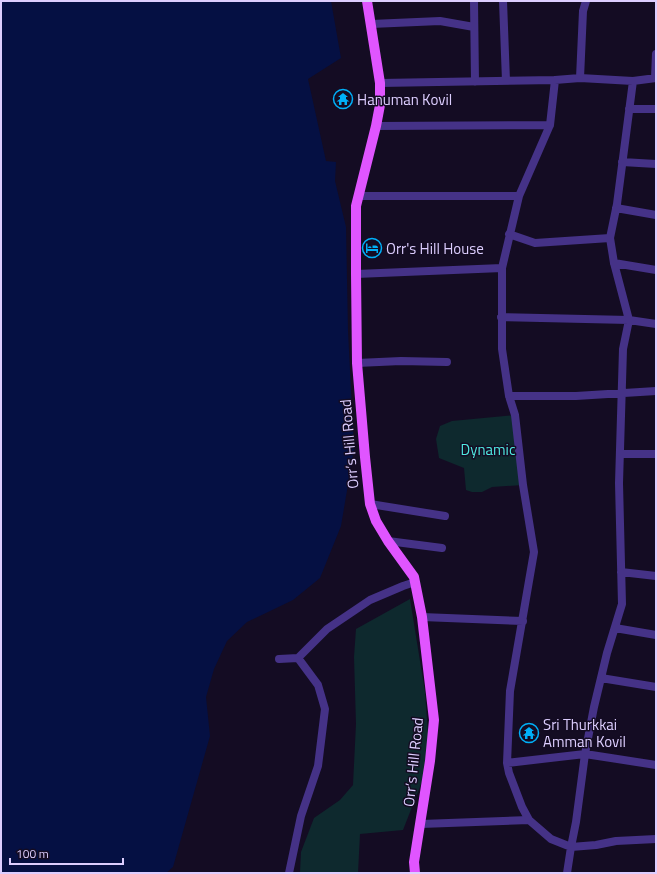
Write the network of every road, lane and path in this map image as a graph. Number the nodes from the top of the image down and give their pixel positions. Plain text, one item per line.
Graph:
1 (367, 1) edge
2 (474, 1) edge
3 (503, 1) edge
4 (586, 1) edge
5 (371, 24) junction
6 (474, 27) junction
7 (656, 54) edge
8 (580, 78) junction
9 (656, 78) edge
10 (555, 80) junction
11 (633, 80) junction
12 (475, 82) junction
13 (506, 82) junction
14 (380, 83) junction
15 (629, 109) junction
16 (656, 109) edge
17 (550, 125) junction
18 (376, 126) junction
19 (622, 162) junction
20 (656, 164) edge
21 (359, 196) junction
22 (519, 196) junction
23 (616, 208) junction
24 (656, 215) edge
25 (509, 234) junction
26 (610, 238) junction
27 (614, 263) junction
28 (502, 268) junction
29 (656, 270) edge
30 (356, 274) junction
31 (501, 316) junction
32 (629, 320) junction
33 (656, 324) edge
34 (447, 362) dead end
35 (357, 363) junction
36 (656, 391) edge
37 (622, 393) junction
38 (509, 396) junction
39 (620, 454) junction
40 (656, 454) edge
41 (370, 504) junction
42 (445, 516) dead end
43 (388, 541) junction
44 (442, 548) dead end
45 (621, 572) junction
46 (656, 576) edge
47 (416, 582) junction
48 (422, 617) junction
49 (523, 622) junction
50 (615, 628) junction
51 (656, 635) edge
52 (298, 658) junction
53 (279, 659) dead end
54 (601, 678) junction
55 (656, 687) edge
56 (585, 754) junction
57 (507, 763) junction
58 (656, 765) edge
59 (529, 820) junction
60 (421, 824) junction
61 (656, 839) edge
62 (571, 847) junction
63 (289, 873) edge
64 (415, 873) edge
65 (567, 873) edge

1 - 5 main road, Orr’s Hill Road
2 - 6 street
3 - 13 street
4 - 8 street
5 - 6 street
5 - 14 main road, Orr’s Hill Road
6 - 12 street
7 - 9 street
8 - 10 street
8 - 11 street
9 - 11 street
10 - 13 street
10 - 17 street
11 - 15 street
12 - 13 street
12 - 14 street
14 - 18 main road, Orr’s Hill Road
15 - 16 street
15 - 19 street
17 - 18 street
17 - 22 street
18 - 21 main road, Orr’s Hill Road
19 - 20 street
19 - 23 street
21 - 22 street
21 - 30 main road, Orr’s Hill Road
22 - 25 street
23 - 24 street
23 - 26 street
25 - 26 street
25 - 28 street
26 - 27 street
27 - 29 street
27 - 32 street
28 - 30 street
28 - 31 street
30 - 35 main road, Orr’s Hill Road
31 - 32 street
31 - 38 street
32 - 33 street
32 - 37 street
34 - 35 street
35 - 41 main road, Orr’s Hill Road
36 - 37 street
37 - 38 street
37 - 39 street
38 - 49 street
39 - 40 street
39 - 45 street
41 - 42 street
41 - 43 main road, Orr’s Hill Road
43 - 44 street
43 - 47 main road, Orr’s Hill Road
45 - 46 street
45 - 50 street
47 - 48 main road, Orr’s Hill Road
47 - 52 street
48 - 49 street
48 - 60 main road, Orr’s Hill Road
49 - 57 street
50 - 51 street
50 - 54 street
52 - 53 street
52 - 63 street
54 - 55 street
54 - 56 street
56 - 57 street
56 - 58 street
56 - 62 street
57 - 59 street
59 - 60 street
59 - 62 street
60 - 64 main road, Orr’s Hill Road
61 - 62 street
62 - 65 street

